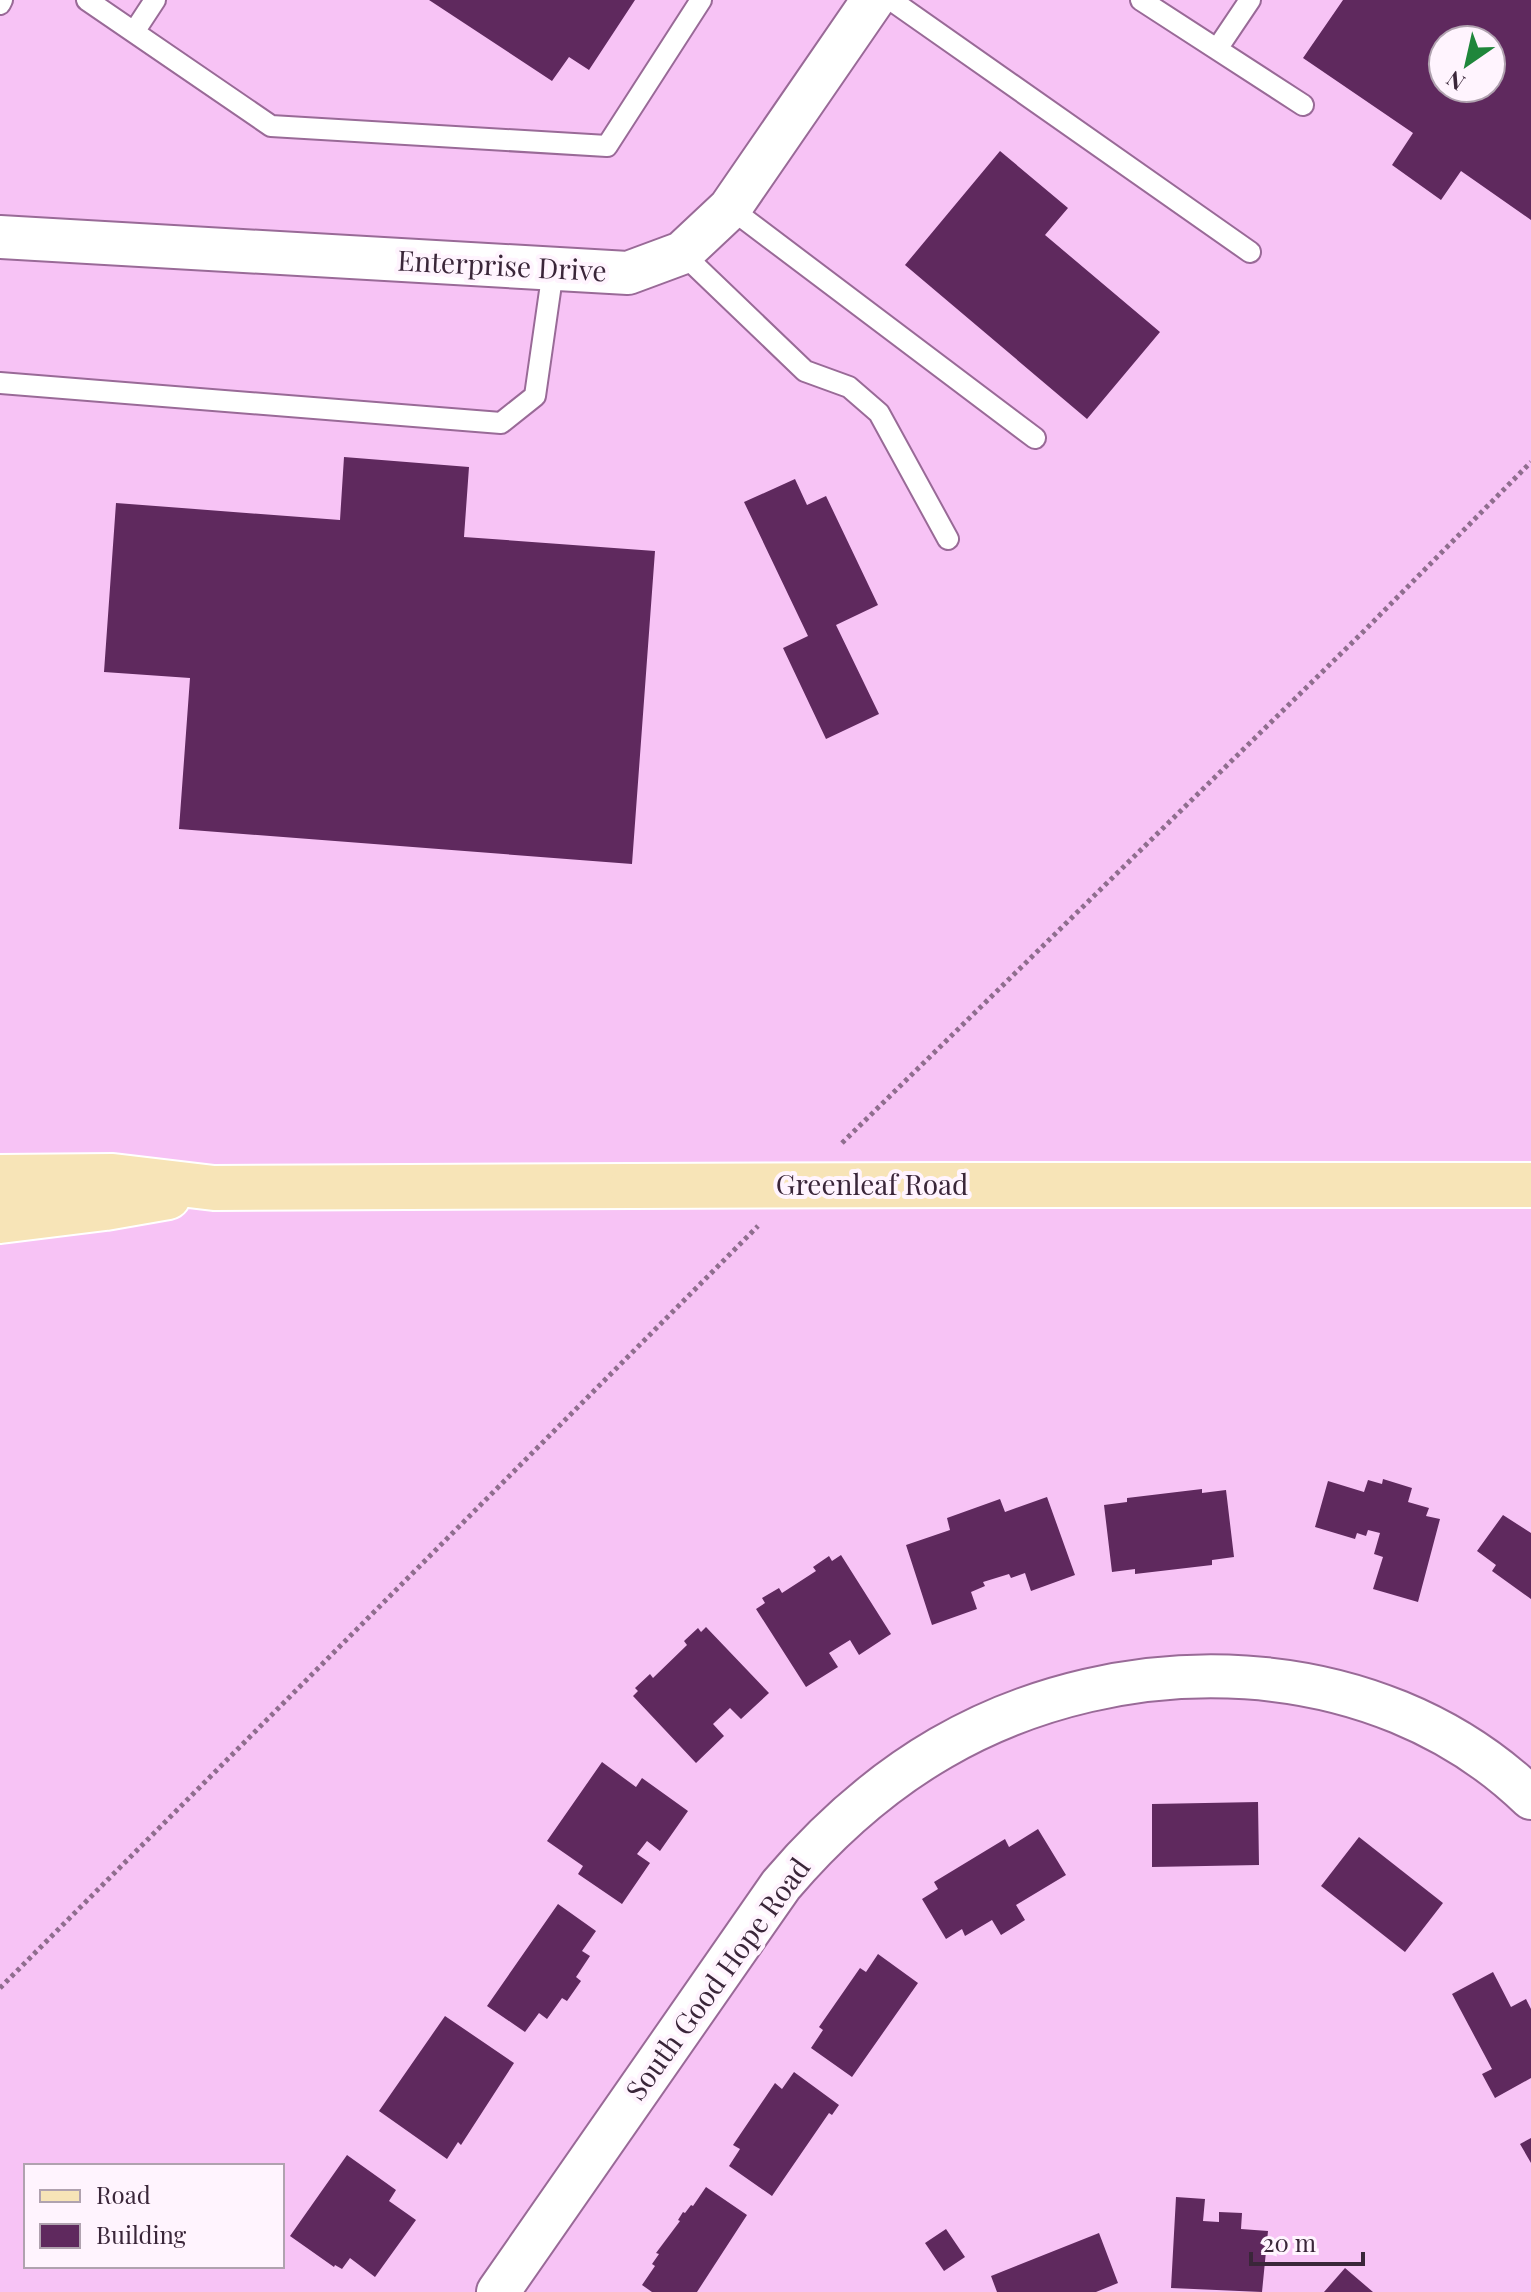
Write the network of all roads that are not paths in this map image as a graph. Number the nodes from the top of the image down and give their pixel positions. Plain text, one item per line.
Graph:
1 (87, 0) edge
2 (155, 0) edge
3 (701, 0) edge
4 (873, 0) edge
5 (891, 0) edge
6 (1141, 0) edge
7 (1250, 0) edge
8 (134, 32) junction
9 (1217, 49) junction
10 (1303, 105) dead end
11 (730, 208) junction
12 (0, 237) edge
13 (1250, 252) dead end
14 (682, 253) junction
15 (553, 270) junction
16 (0, 383) edge
17 (1035, 438) dead end
18 (948, 539) dead end
19 (0, 1177) edge
20 (1531, 1185) edge
21 (214, 1188) junction
22 (0, 1221) edge
23 (1531, 1798) edge
24 (498, 2292) edge

1 - 8 lane
2 - 8 lane
3 - 8 lane
4 - 11 street, Enterprise Drive
5 - 13 lane
6 - 9 lane
7 - 9 lane
9 - 10 lane
11 - 14 street, Enterprise Drive
11 - 17 lane
12 - 15 street, Enterprise Drive
14 - 15 street, Enterprise Drive
14 - 18 lane
15 - 16 lane
19 - 21 main road
20 - 21 main road, Greenleaf Road, bridge
21 - 22 main road
23 - 24 street, South Good Hope Road

